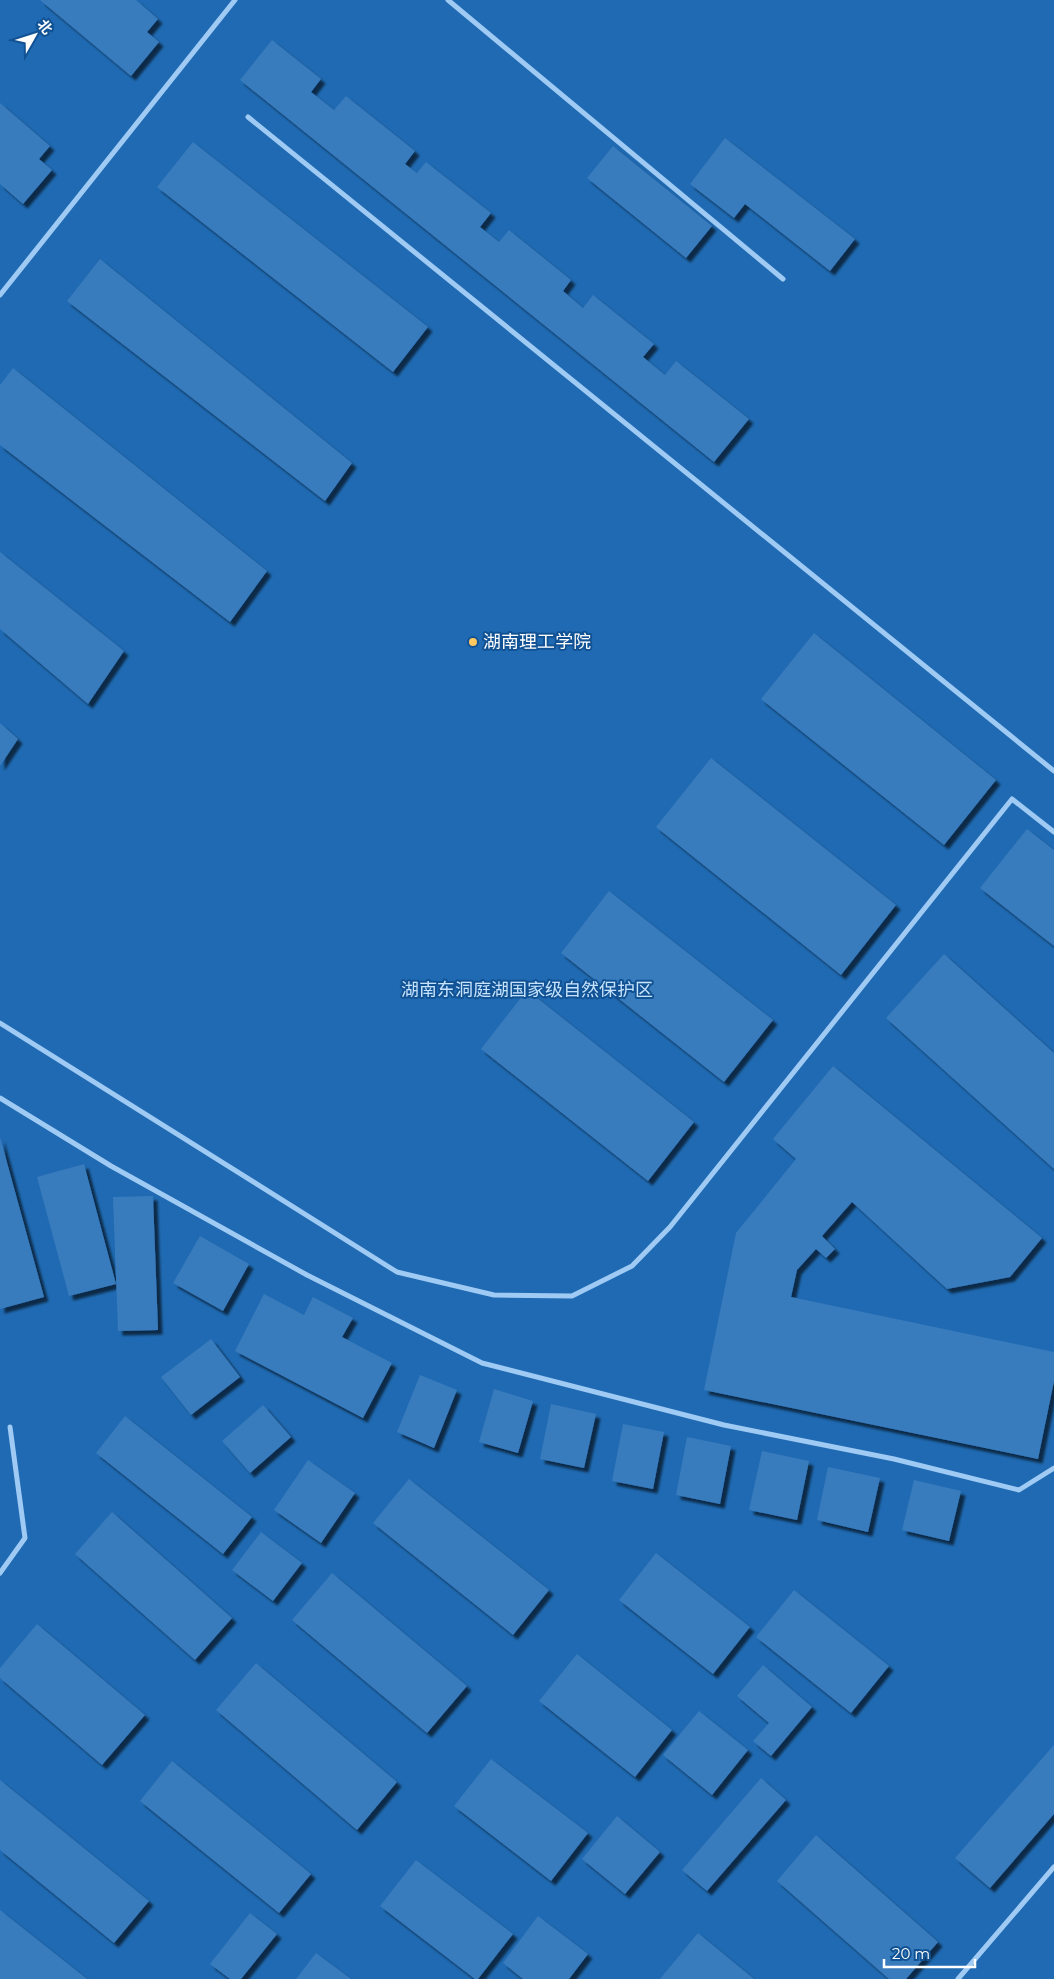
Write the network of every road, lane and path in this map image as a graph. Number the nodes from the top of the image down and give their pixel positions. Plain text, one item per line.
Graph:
1 (235, 0) edge
2 (448, 0) edge
3 (248, 117) dead end
4 (783, 279) dead end
5 (0, 296) edge
6 (1054, 770) edge
7 (1054, 832) edge
8 (0, 1023) edge
9 (0, 1098) edge
10 (10, 1427) dead end
11 (1054, 1468) edge
12 (0, 1573) edge
13 (1054, 1867) edge
14 (958, 1979) edge

1 - 5 street
2 - 4 street
3 - 6 street
7 - 8 street
9 - 11 street
10 - 12 street
13 - 14 street

